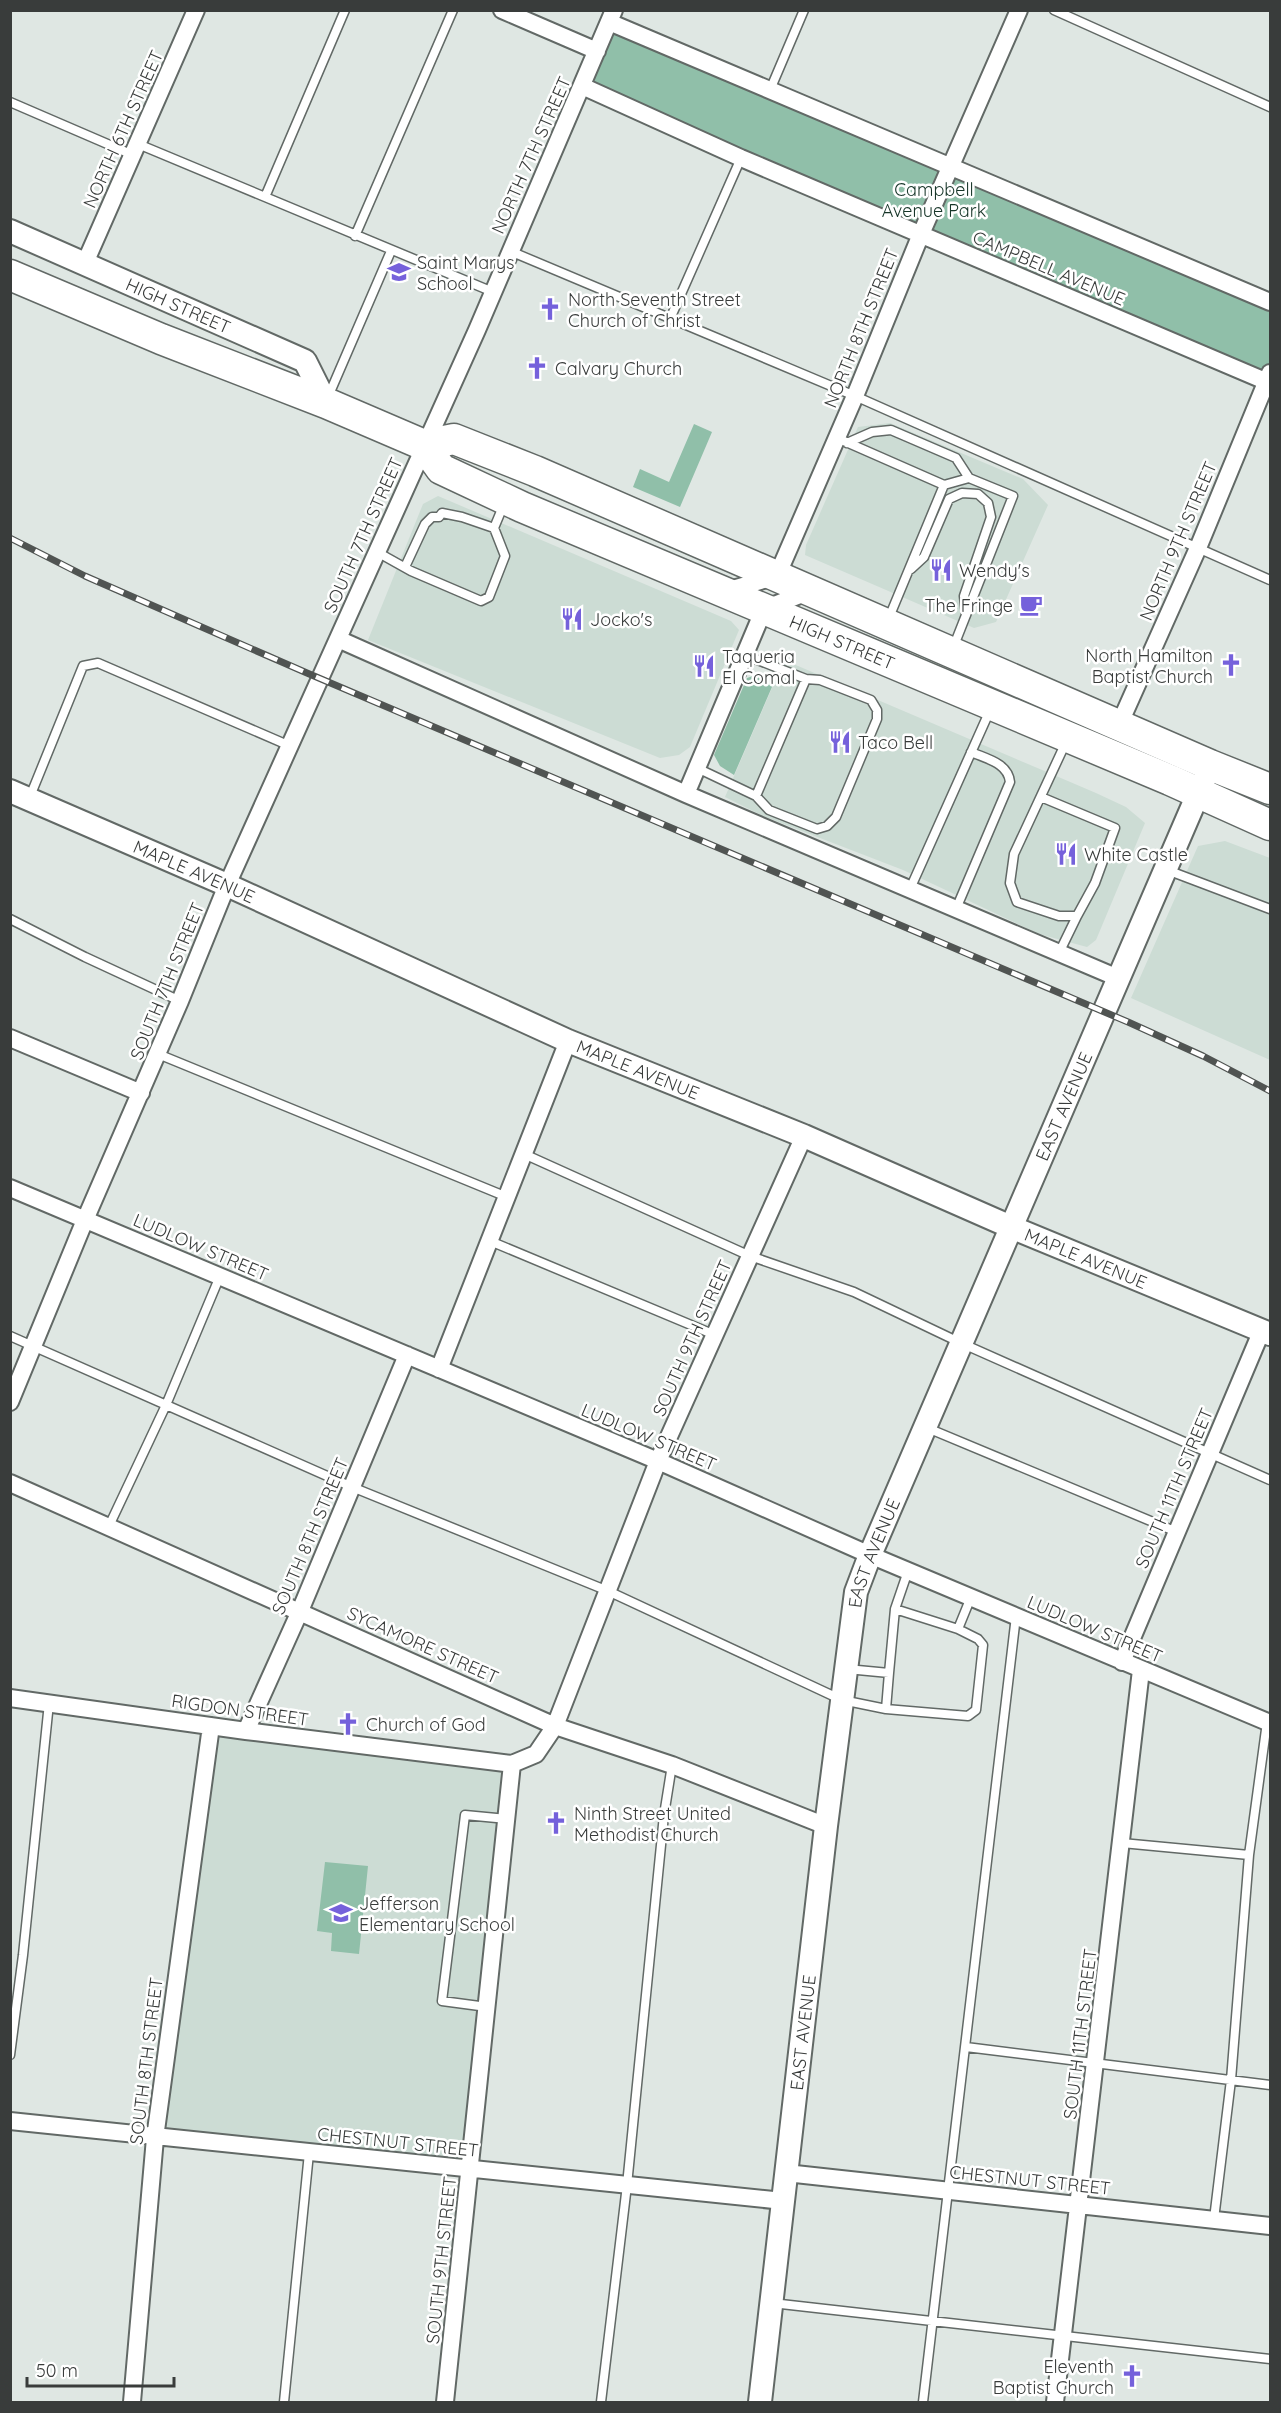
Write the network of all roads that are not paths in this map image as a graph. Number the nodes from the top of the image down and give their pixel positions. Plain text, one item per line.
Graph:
1 (196, 10) edge
2 (345, 10) edge
3 (453, 10) edge
4 (502, 10) edge
5 (804, 10) edge
6 (1019, 10) edge
7 (1054, 10) edge
8 (611, 16) edge
9 (597, 51) junction
10 (582, 86) junction
11 (770, 90) junction
12 (10, 102) edge
13 (1270, 107) edge
14 (136, 150) junction
15 (741, 158) junction
16 (952, 166) junction
17 (265, 198) junction
18 (10, 231) edge
19 (921, 234) junction
20 (355, 236) junction
21 (391, 251) junction
22 (510, 251) junction
23 (85, 263) junction
24 (10, 274) edge
25 (493, 292) junction
26 (1270, 302) edge
27 (670, 319) junction
28 (1269, 379) edge
29 (855, 396) junction
30 (326, 403) junction
31 (842, 440) junction
32 (424, 445) junction
33 (969, 477) junction
34 (944, 485) junction
35 (506, 500) junction
36 (494, 528) junction
37 (1198, 548) junction
38 (377, 552) junction
39 (405, 567) junction
40 (908, 572) junction
41 (777, 576) junction
42 (1270, 580) edge
43 (810, 590) junction
44 (722, 592) junction
45 (764, 609) junction
46 (966, 615) junction
47 (886, 623) junction
48 (338, 639) junction
49 (952, 652) junction
50 (745, 655) junction
51 (806, 679) junction
52 (992, 705) junction
53 (1119, 724) junction
54 (1068, 737) junction
55 (290, 746) junction
56 (971, 752) junction
57 (1210, 765) junction
58 (697, 768) junction
59 (1270, 789) edge
60 (686, 794) junction
61 (1198, 794) junction
62 (16, 796) edge
63 (756, 796) junction
64 (1041, 797) junction
65 (1270, 825) edge
66 (1166, 870) junction
67 (227, 885) junction
68 (910, 889) junction
69 (956, 909) junction
70 (1270, 909) edge
71 (1077, 916) junction
72 (10, 919) edge
73 (1059, 953) junction
74 (1118, 978) junction
75 (180, 1002) junction
76 (10, 1038) edge
77 (568, 1041) junction
78 (158, 1054) junction
79 (141, 1093) junction
80 (804, 1136) junction
81 (524, 1154) junction
82 (10, 1188) edge
83 (507, 1197) junction
84 (85, 1220) junction
85 (1011, 1227) junction
86 (490, 1241) junction
87 (750, 1256) junction
88 (220, 1276) junction
89 (1266, 1332) edge
90 (715, 1335) junction
91 (10, 1336) edge
92 (961, 1343) junction
93 (33, 1346) junction
94 (407, 1355) junction
95 (439, 1369) junction
96 (10, 1402) edge
97 (166, 1405) junction
98 (925, 1427) junction
99 (1210, 1454) junction
100 (658, 1461) junction
101 (1270, 1480) edge
102 (10, 1482) edge
103 (352, 1487) junction
104 (109, 1526) junction
105 (1177, 1532) junction
106 (870, 1555) junction
107 (908, 1571) junction
108 (608, 1591) junction
109 (971, 1597) junction
110 (895, 1609) junction
111 (300, 1611) junction
112 (1016, 1617) junction
113 (958, 1629) junction
114 (1122, 1662) junction
115 (846, 1670) junction
116 (1141, 1670) junction
117 (889, 1673) junction
118 (10, 1698) edge
119 (842, 1700) junction
120 (49, 1703) junction
121 (886, 1709) junction
122 (1269, 1723) edge
123 (211, 1726) junction
124 (555, 1726) junction
125 (246, 1731) junction
126 (512, 1764) junction
127 (672, 1765) junction
128 (507, 1819) junction
129 (826, 1826) junction
130 (1122, 1843) junction
131 (1249, 1855) junction
132 (487, 2007) junction
133 (966, 2046) junction
134 (10, 2055) edge
135 (1096, 2064) junction
136 (1231, 2080) junction
137 (1270, 2085) edge
138 (10, 2121) edge
139 (155, 2138) junction
140 (309, 2153) junction
141 (470, 2168) junction
142 (786, 2173) junction
143 (627, 2185) junction
144 (949, 2191) junction
145 (783, 2201) junction
146 (1079, 2205) junction
147 (1214, 2219) junction
148 (1270, 2226) edge
149 (771, 2303) junction
150 (932, 2320) junction
151 (1063, 2334) junction
152 (1270, 2359) edge
153 (132, 2403) edge
154 (284, 2403) edge
155 (445, 2403) edge
156 (601, 2403) edge
157 (760, 2403) edge
158 (923, 2403) edge
159 (1055, 2403) edge

1 - 14 street, NORTH 6TH STREET
2 - 17 lane
3 - 20 lane
4 - 9 street
5 - 11 lane
6 - 16 street, NORTH 8TH STREET
7 - 13 lane
8 - 9 street, NORTH 7TH STREET
8 - 11 street
9 - 10 street, NORTH 7TH STREET
10 - 15 street, CAMPBELL AVENUE
10 - 22 street, NORTH 7TH STREET
11 - 16 street
12 - 14 lane
14 - 17 lane
14 - 23 street, NORTH 6TH STREET
15 - 19 street, CAMPBELL AVENUE
15 - 27 lane
16 - 19 street, NORTH 8TH STREET
16 - 26 street
17 - 20 lane
18 - 23 street, HIGH STREET
19 - 28 street, CAMPBELL AVENUE
19 - 29 street, NORTH 8TH STREET
20 - 21 lane
21 - 25 lane
21 - 30 lane
22 - 25 street, NORTH 7TH STREET
22 - 27 lane
23 - 30 street, HIGH STREET
24 - 30 highway, HIGH STREET
25 - 32 street, NORTH 7TH STREET
27 - 29 lane
28 - 37 street, NORTH 9TH STREET
29 - 31 street, NORTH 8TH STREET
29 - 37 lane
30 - 32 highway, HIGH STREET
31 - 33 lane
31 - 34 lane
31 - 41 street, NORTH 8TH STREET
32 - 35 highway, HIGH STREET
32 - 38 street, SOUTH 7TH STREET
32 - 41 highway, HIGH STREET
33 - 34 lane
33 - 46 lane
34 - 40 lane
35 - 36 lane
35 - 44 highway, HIGH STREET
36 - 39 lane
36 - 39 lane
37 - 42 lane
37 - 53 street, NORTH 9TH STREET
38 - 39 lane
38 - 48 street, SOUTH 7TH STREET
40 - 46 lane
40 - 47 lane
41 - 43 highway, HIGH STREET
41 - 44 street
43 - 45 street
43 - 47 highway, HIGH STREET
44 - 45 highway, HIGH STREET
45 - 50 street
45 - 52 highway, HIGH STREET
46 - 49 lane
47 - 49 highway, HIGH STREET
48 - 55 street, SOUTH 7TH STREET
48 - 60 street
49 - 53 highway, HIGH STREET
50 - 51 lane
50 - 58 street
51 - 63 lane
51 - 63 lane
52 - 54 highway, HIGH STREET
52 - 56 lane
53 - 57 highway, HIGH STREET
54 - 61 highway, HIGH STREET
54 - 64 lane
55 - 62 lane
55 - 67 street, SOUTH 7TH STREET
56 - 68 lane
56 - 69 lane
57 - 59 highway, HIGH STREET
57 - 61 street, EAST AVENUE
58 - 60 street
58 - 63 lane
60 - 68 street
61 - 65 highway, HIGH STREET
61 - 66 street, EAST AVENUE
62 - 67 street, MAPLE AVENUE
64 - 71 lane
64 - 71 lane
66 - 70 lane
66 - 74 street, EAST AVENUE
67 - 75 street, SOUTH 7TH STREET
67 - 77 street, MAPLE AVENUE
68 - 69 street
69 - 73 street
71 - 73 lane
72 - 75 lane
73 - 74 street
74 - 85 street, EAST AVENUE
75 - 78 street, SOUTH 7TH STREET
76 - 79 street
77 - 80 street, MAPLE AVENUE
77 - 81 street
78 - 79 street, SOUTH 7TH STREET
78 - 83 lane
79 - 84 street, SOUTH 7TH STREET
80 - 85 street, MAPLE AVENUE
80 - 87 street, SOUTH 9TH STREET
81 - 83 street
81 - 87 lane
82 - 84 street, LUDLOW STREET
83 - 86 street
84 - 88 street, LUDLOW STREET
84 - 93 street, SOUTH 7TH STREET
85 - 89 street, MAPLE AVENUE
85 - 92 street, EAST AVENUE
86 - 90 lane
86 - 95 street
87 - 90 street, SOUTH 9TH STREET
87 - 92 lane
88 - 94 street, LUDLOW STREET
88 - 97 lane
89 - 99 street, SOUTH 11TH STREET
90 - 100 street, SOUTH 9TH STREET
91 - 93 lane
92 - 98 street, EAST AVENUE
92 - 99 lane
93 - 96 street, SOUTH 7TH STREET
93 - 97 lane
94 - 95 street, LUDLOW STREET
94 - 103 street, SOUTH 8TH STREET
95 - 100 street, LUDLOW STREET
97 - 103 lane
97 - 104 lane
98 - 105 lane
98 - 106 street, EAST AVENUE
99 - 101 lane
99 - 105 street, SOUTH 11TH STREET
100 - 106 street, LUDLOW STREET
100 - 108 street, SOUTH 9TH STREET
102 - 104 street, SYCAMORE STREET
103 - 108 lane
103 - 111 street, SOUTH 8TH STREET
104 - 111 street, SYCAMORE STREET
105 - 114 street, SOUTH 11TH STREET
106 - 107 street, LUDLOW STREET
106 - 115 street, EAST AVENUE
107 - 109 street, LUDLOW STREET
107 - 110 lane
108 - 119 lane
108 - 124 street, SOUTH 9TH STREET
109 - 112 street, LUDLOW STREET
109 - 113 lane
110 - 113 lane
110 - 117 lane
111 - 124 street, SYCAMORE STREET
111 - 125 street, SOUTH 8TH STREET
112 - 114 street, LUDLOW STREET
112 - 133 lane
113 - 121 lane
114 - 116 street, LUDLOW STREET
115 - 117 lane
115 - 119 street, EAST AVENUE
116 - 122 street, LUDLOW STREET
116 - 130 street, SOUTH 11TH STREET
117 - 121 lane
118 - 120 street, RIGDON STREET
119 - 121 lane
119 - 129 street, EAST AVENUE
120 - 123 street, RIGDON STREET
120 - 134 lane
122 - 131 lane
123 - 125 street, RIGDON STREET
123 - 139 street, SOUTH 8TH STREET
124 - 126 street
124 - 127 street, SYCAMORE STREET
125 - 126 street, RIGDON STREET
126 - 128 street, SOUTH 9TH STREET
127 - 129 street, SYCAMORE STREET
127 - 143 lane
128 - 132 street, SOUTH 9TH STREET
128 - 132 lane
129 - 142 street, EAST AVENUE
130 - 131 lane
130 - 135 street, SOUTH 11TH STREET
131 - 136 lane
132 - 141 street, SOUTH 9TH STREET
133 - 135 lane
133 - 144 lane
135 - 136 lane
135 - 146 street, SOUTH 11TH STREET
136 - 137 lane
136 - 147 lane
138 - 139 street, CHESTNUT STREET
139 - 140 street, CHESTNUT STREET
139 - 153 street, SOUTH 8TH STREET
140 - 141 street, CHESTNUT STREET
140 - 154 lane
141 - 143 street, CHESTNUT STREET
141 - 155 street, SOUTH 9TH STREET
142 - 144 street, CHESTNUT STREET
142 - 145 street, EAST AVENUE
143 - 145 street, CHESTNUT STREET
143 - 156 lane
144 - 146 street, CHESTNUT STREET
144 - 150 lane
145 - 149 street, EAST AVENUE
146 - 147 street, CHESTNUT STREET
146 - 151 street, SOUTH 11TH STREET
147 - 148 street, CHESTNUT STREET
149 - 150 lane
149 - 157 street, EAST AVENUE
150 - 151 lane
150 - 158 lane
151 - 152 lane
151 - 159 street, SOUTH 11TH STREET

